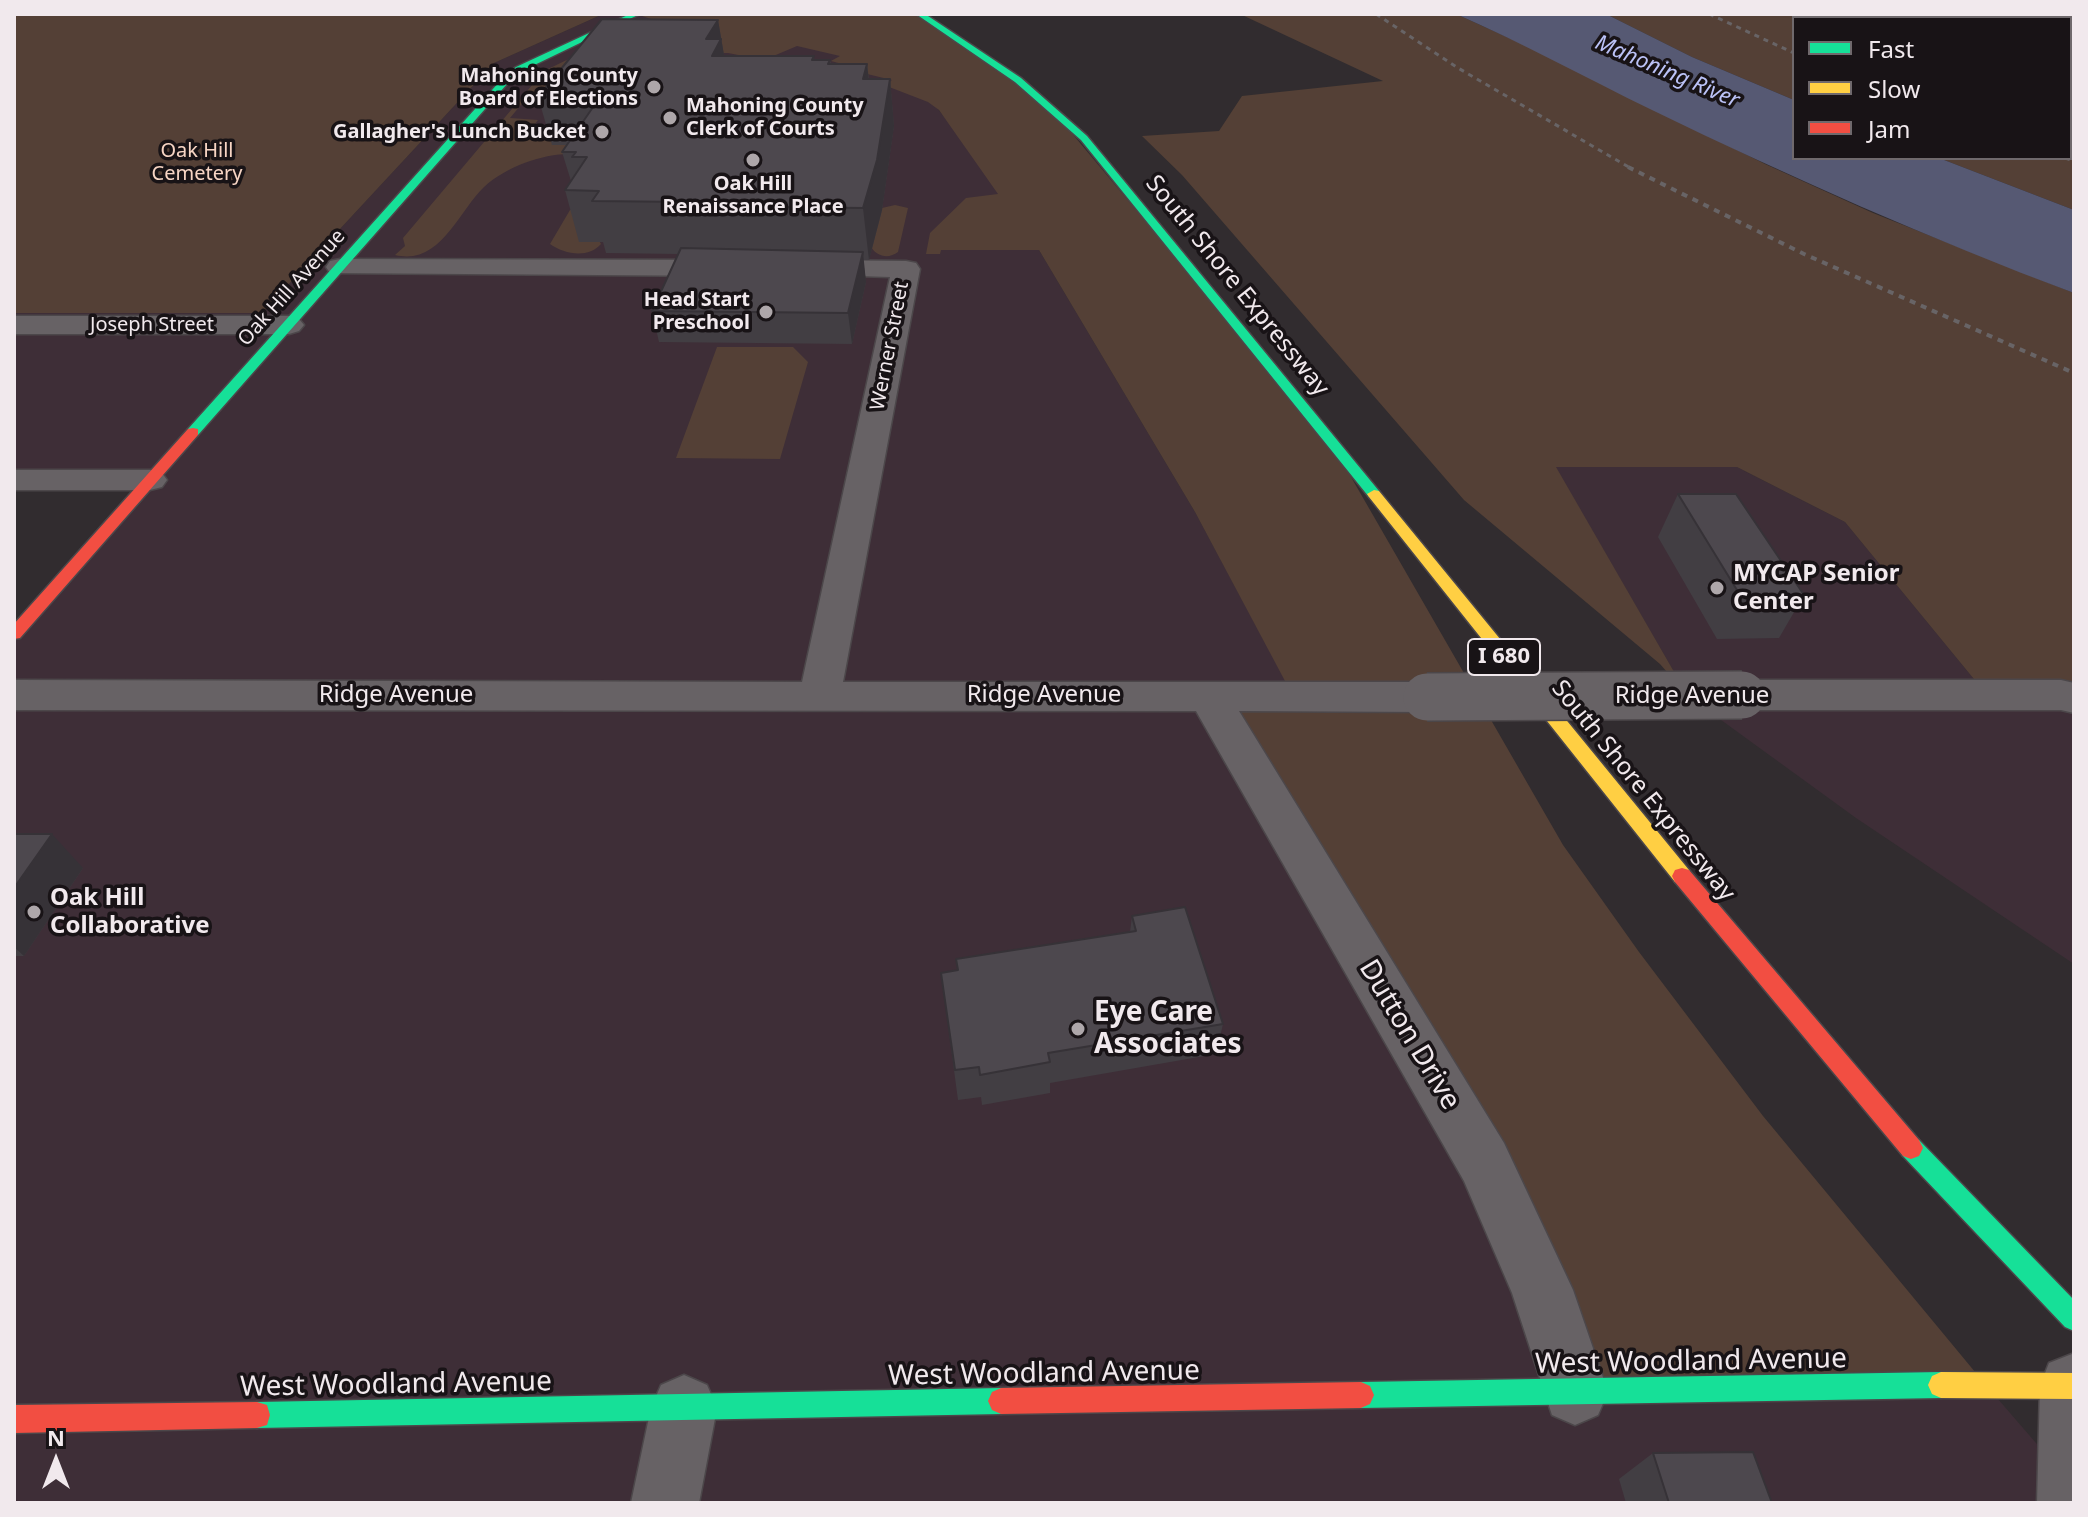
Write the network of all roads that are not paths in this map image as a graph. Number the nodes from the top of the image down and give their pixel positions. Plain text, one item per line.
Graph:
1 (636, 14) edge
2 (920, 14) edge
3 (340, 267) junction
4 (14, 325) edge
5 (289, 325) junction
6 (14, 480) edge
7 (150, 480) junction
8 (14, 634) edge
9 (14, 695) edge
10 (820, 695) junction
11 (1208, 695) junction
12 (2074, 698) edge
13 (2074, 1318) edge
14 (2073, 1386) edge
15 (1575, 1392) junction
16 (684, 1408) junction
17 (14, 1419) edge
18 (665, 1503) edge
19 (2071, 1503) edge

1 - 3 main road, Oak Hill Avenue
2 - 13 main road, South Shore Expressway / I 680
3 - 5 main road, Oak Hill Avenue
3 - 10 street, Werner Street
4 - 5 street, Joseph Street
5 - 7 main road, Oak Hill Avenue
6 - 7 street
7 - 8 main road, Oak Hill Avenue
9 - 10 street, Ridge Avenue
10 - 11 street, Ridge Avenue
11 - 12 street, Ridge Avenue, bridge
11 - 15 street, Dutton Drive
14 - 15 main road, West Woodland Avenue
14 - 19 street
15 - 16 main road, West Woodland Avenue
16 - 17 main road, West Woodland Avenue
16 - 18 street

